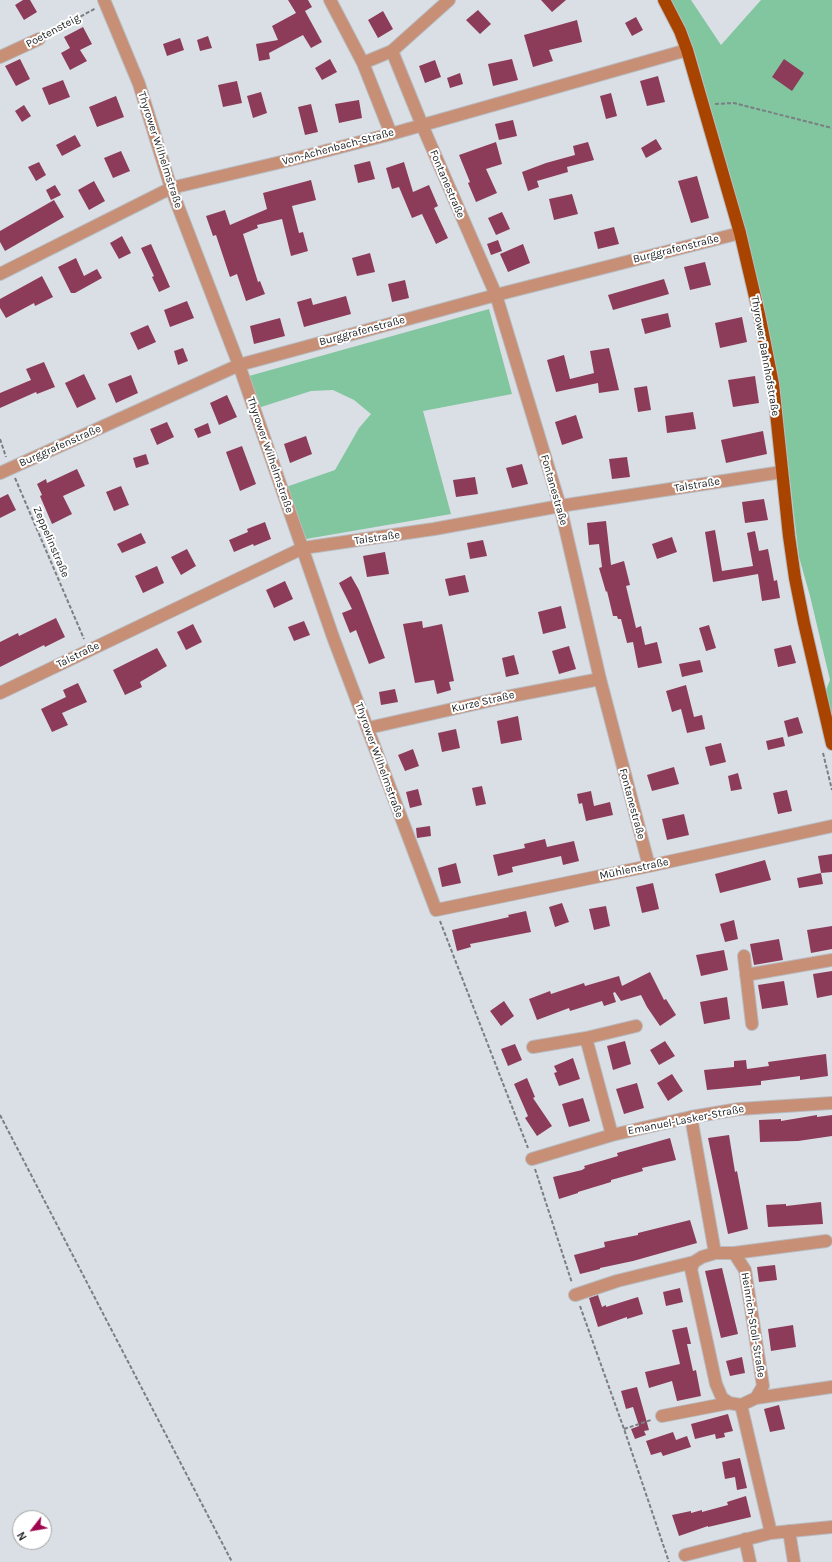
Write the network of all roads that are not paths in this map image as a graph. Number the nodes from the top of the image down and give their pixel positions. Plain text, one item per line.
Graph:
1 (330, 0) edge
2 (449, 0) edge
3 (664, 0) edge
4 (104, 1) edge
5 (39, 39) road end
6 (687, 50) junction
7 (392, 51) junction
8 (0, 57) edge
9 (362, 63) junction
10 (422, 125) junction
11 (391, 134) junction
12 (171, 188) junction
13 (740, 233) junction
14 (0, 274) edge
15 (496, 295) junction
16 (239, 365) junction
17 (5, 471) edge
18 (782, 472) junction
19 (560, 506) junction
20 (303, 548) junction
21 (600, 678) junction
22 (0, 693) edge
23 (368, 728) junction
24 (828, 748) edge
25 (832, 826) edge
26 (649, 866) junction
27 (436, 910) joint
28 (744, 956) dead end
29 (832, 960) edge
30 (746, 976) junction
31 (752, 1024) dead end
32 (636, 1026) dead end
33 (586, 1038) junction
34 (533, 1047) dead end
35 (832, 1103) edge
36 (691, 1117) junction
37 (612, 1135) junction
38 (532, 1159) road end
39 (826, 1241) dead end
40 (715, 1253) junction
41 (734, 1253) junction
42 (694, 1262) junction
43 (575, 1295) road end
44 (832, 1387) edge
45 (756, 1398) junction
46 (735, 1404) junction
47 (662, 1416) road end
48 (832, 1527) edge
49 (789, 1531) junction
50 (771, 1533) junction
51 (745, 1539) junction
52 (685, 1555) dead end
53 (750, 1562) edge
54 (794, 1562) edge

1 - 9 street
2 - 7 street
3 - 6 main road, Thyrower Bahnhofstraße
4 - 12 street, Thyrower Wilhelmstraße
5 - 8 street, Poetensteig
6 - 10 street, Von-Achenbach-Straße
6 - 13 main road, Thyrower Bahnhofstraße
7 - 9 street
7 - 10 street, Fontanestraße
9 - 11 street
10 - 11 street, Von-Achenbach-Straße
10 - 15 street, Fontanestraße
11 - 12 street, Von-Achenbach-Straße
12 - 14 street, Von-Achenbach-Straße
12 - 16 street, Thyrower Wilhelmstraße
13 - 15 street, Burggrafenstraße
13 - 18 main road, Thyrower Bahnhofstraße
15 - 16 street, Burggrafenstraße
15 - 19 street, Fontanestraße
16 - 17 street, Burggrafenstraße
16 - 20 street, Thyrower Wilhelmstraße
18 - 19 street, Talstraße
18 - 24 main road, Thyrower Bahnhofstraße
19 - 20 street, Talstraße
19 - 21 street, Fontanestraße
20 - 22 street, Talstraße
20 - 23 street, Thyrower Wilhelmstraße
21 - 23 street, Kurze Straße
21 - 26 street, Fontanestraße
23 - 27 street, Thyrower Wilhelmstraße
25 - 26 street, Mühlenstraße
26 - 27 street, Mühlenstraße
28 - 30 street
29 - 30 street
30 - 31 street
32 - 33 street
33 - 34 street
33 - 37 street
35 - 36 street, Emanuel-Lasker-Straße
36 - 37 street, Emanuel-Lasker-Straße
36 - 40 street
37 - 38 street, Emanuel-Lasker-Straße
39 - 41 street
40 - 41 street
40 - 42 street
41 - 45 street, Heinrich-Stoll-Straße
42 - 43 street
42 - 46 street
44 - 45 street
45 - 46 street
46 - 47 street
46 - 50 street
48 - 49 street
49 - 50 street
49 - 54 street
50 - 51 street
51 - 52 street
51 - 53 street

